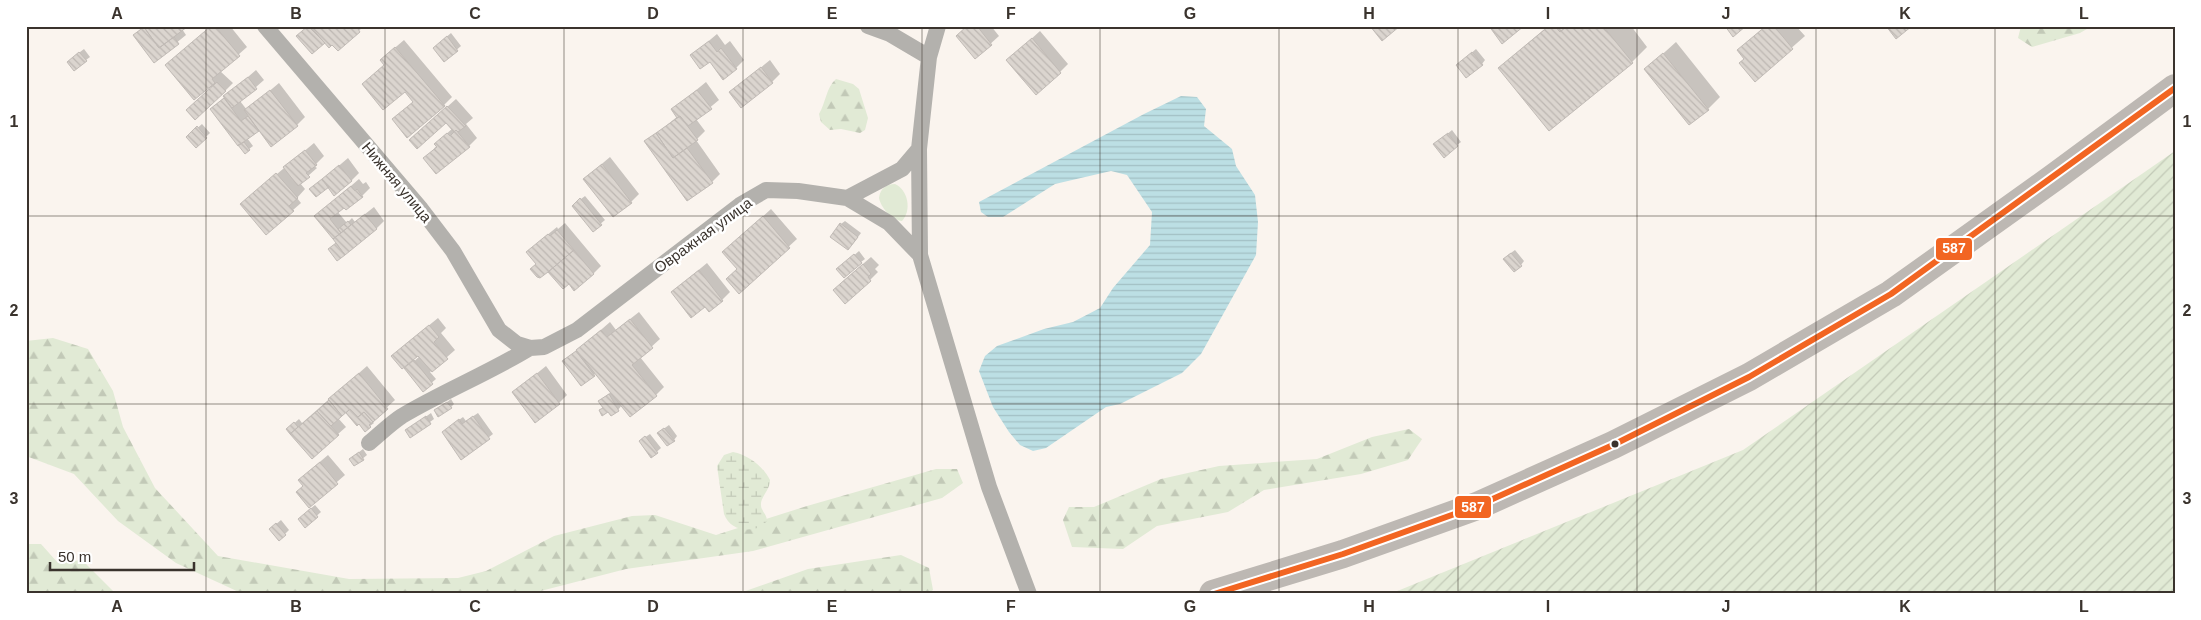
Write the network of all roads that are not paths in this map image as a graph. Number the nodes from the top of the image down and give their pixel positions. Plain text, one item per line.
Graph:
1 (265, 26) edge
2 (868, 26) edge
3 (938, 26) edge
4 (929, 57) junction
5 (2175, 88) edge
6 (919, 149) junction
7 (847, 198) junction
8 (920, 255) junction
9 (523, 346) junction
10 (369, 443) dead end
11 (1029, 594) edge
12 (1213, 594) edge

1 - 9 street, Нижняя улица
2 - 4 street
3 - 4 street
4 - 6 street
5 - 12 highway
6 - 7 street
6 - 8 street
7 - 8 street, Овражная улица
7 - 9 street, Овражная улица
8 - 11 street
9 - 10 street, Овражная улица

